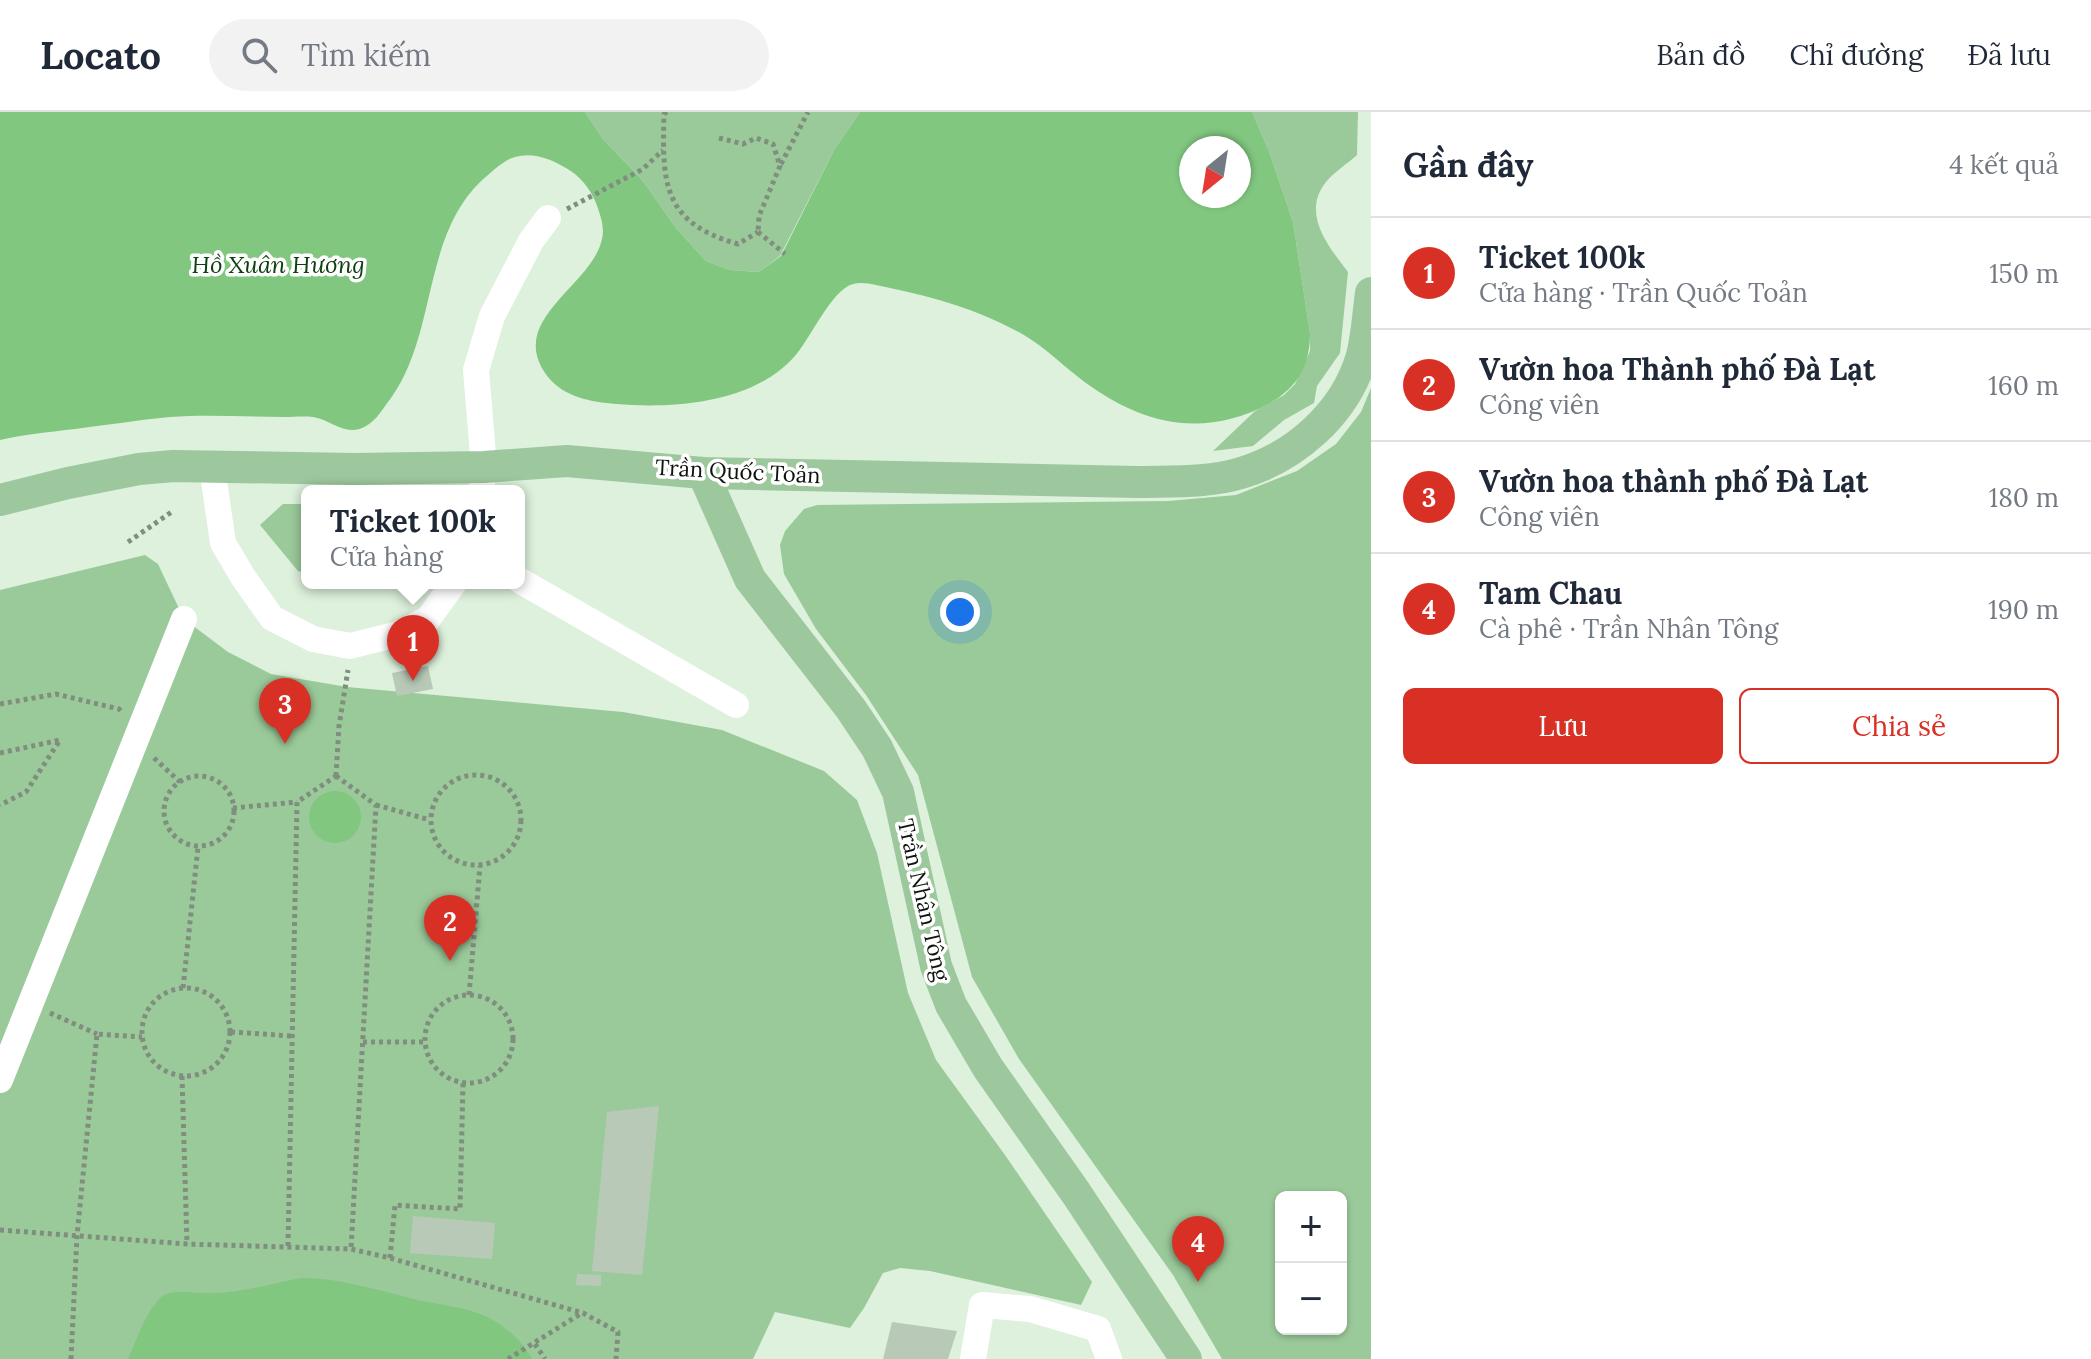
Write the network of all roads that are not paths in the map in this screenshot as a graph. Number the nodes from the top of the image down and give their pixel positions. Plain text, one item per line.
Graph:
1 (548, 218) dead end
2 (1371, 293) edge
3 (212, 467) junction
4 (703, 473) junction
5 (482, 479) edge
6 (0, 500) edge
7 (525, 583) edge
8 (450, 589) edge
9 (184, 619) dead end
10 (736, 705) dead end
11 (0, 1080) edge
12 (973, 1359) edge
13 (1109, 1359) edge
14 (1186, 1359) edge

1 - 5 lane
2 - 4 main road, Trần Quốc Toản
3 - 5 main road, Trần Quốc Toản
3 - 6 main road, Trần Quốc Toản
3 - 8 lane
4 - 5 main road, Trần Quốc Toản
4 - 14 main road, Trần Nhân Tông
7 - 10 lane
9 - 11 lane
12 - 13 lane

